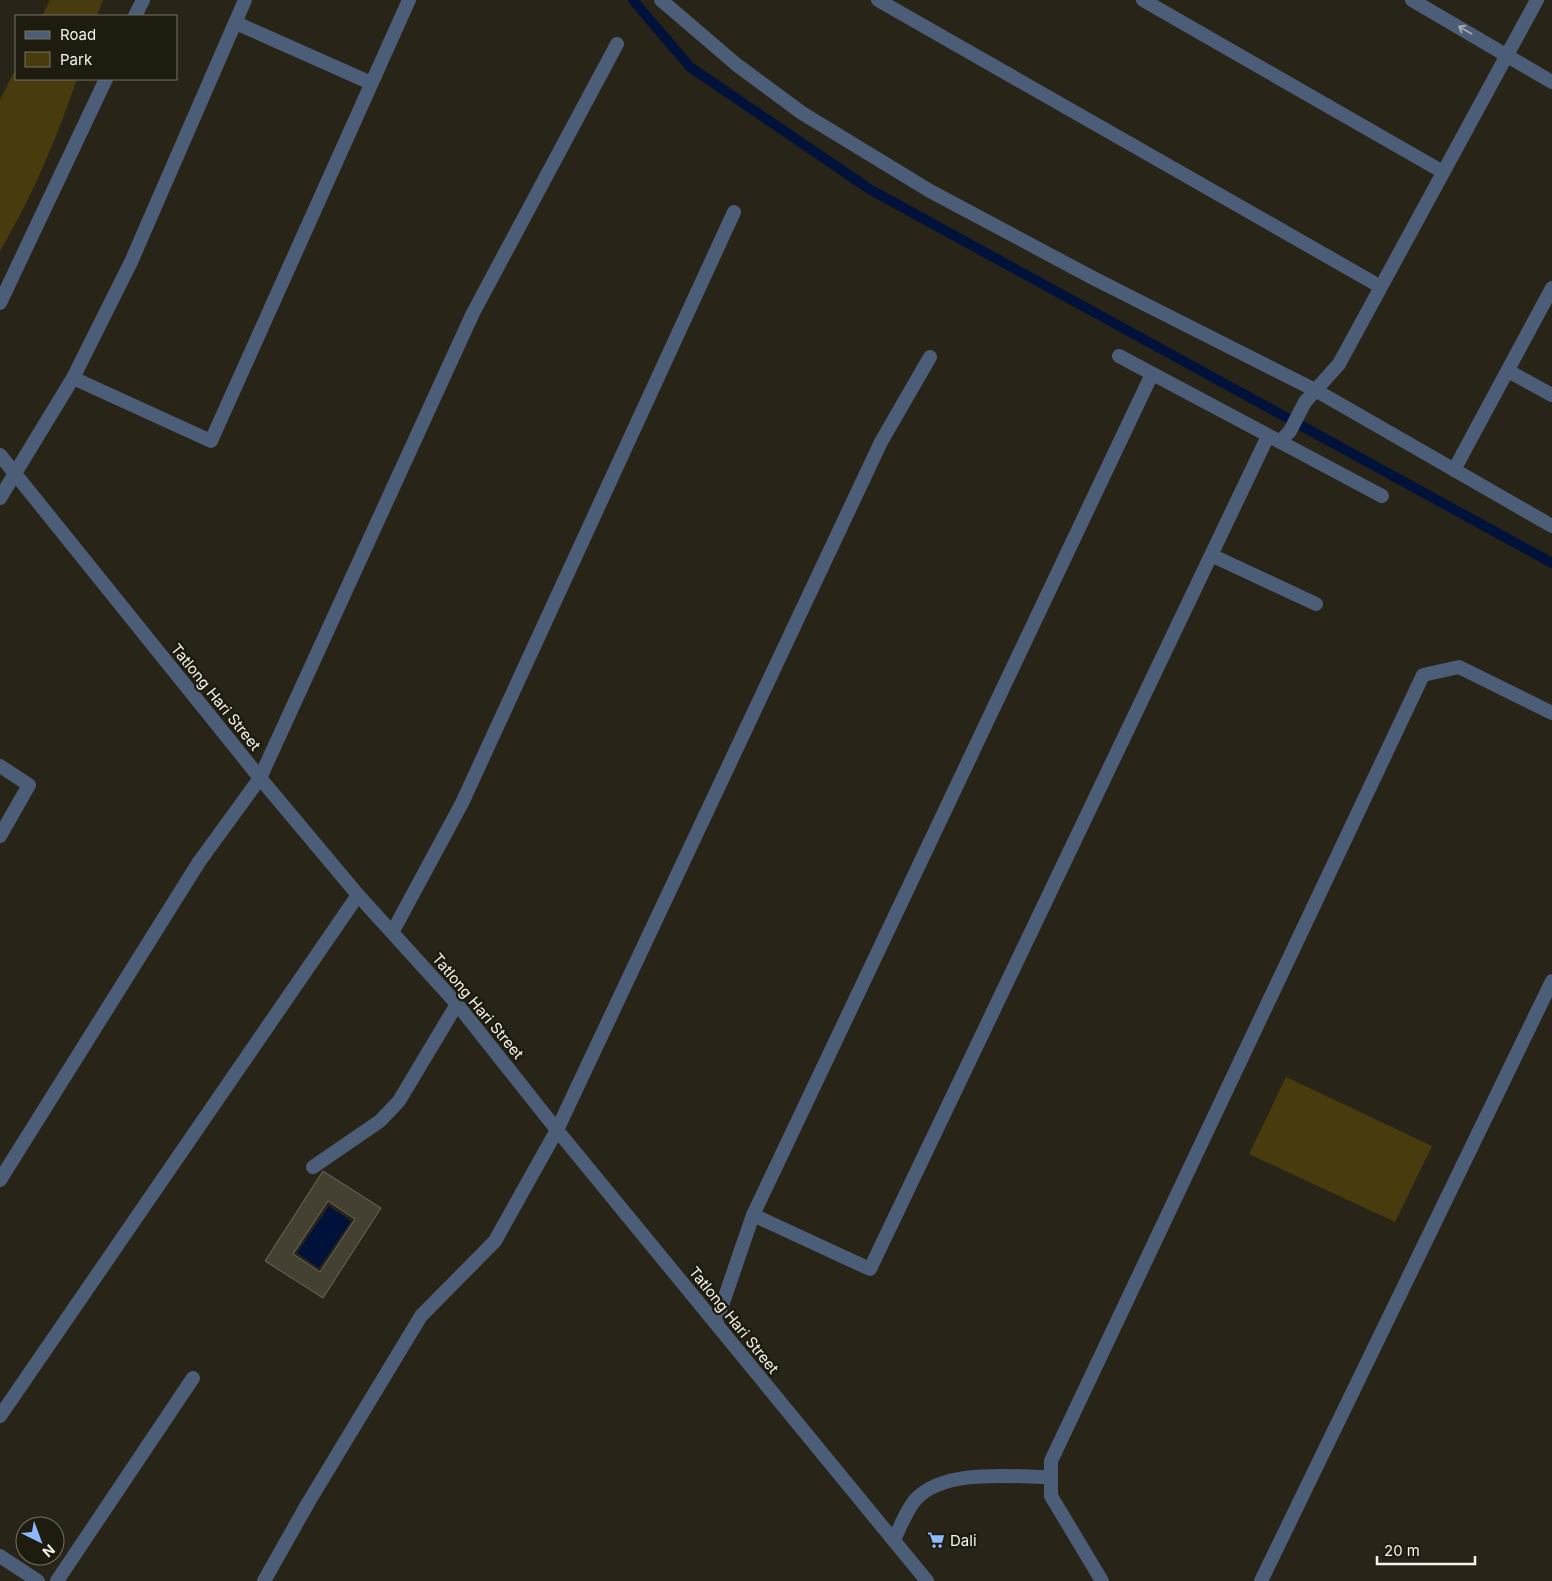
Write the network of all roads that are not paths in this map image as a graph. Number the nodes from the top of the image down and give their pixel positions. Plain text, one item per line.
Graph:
1 (143, 0) edge
2 (245, 0) edge
3 (409, 0) edge
4 (660, 0) edge
5 (878, 0) edge
6 (1142, 0) edge
7 (1412, 0) edge
8 (1537, 0) edge
9 (136, 15) edge
10 (236, 24) junction
11 (617, 44) dead end
12 (1507, 55) junction
13 (106, 80) edge
14 (1552, 82) edge
15 (371, 83) junction
16 (1443, 172) junction
17 (734, 212) dead end
18 (1381, 287) junction
19 (1552, 288) edge
20 (0, 303) edge
21 (1119, 356) dead end
22 (930, 357) dead end
23 (1508, 371) junction
24 (1152, 374) junction
25 (73, 378) junction
26 (1317, 391) junction
27 (1552, 395) edge
28 (1274, 439) junction
29 (0, 455) edge
30 (1454, 470) junction
31 (16, 474) junction
32 (1382, 496) dead end
33 (0, 498) edge
34 (1552, 526) edge
35 (1212, 555) junction
36 (1316, 604) dead end
37 (1552, 713) edge
38 (0, 766) edge
39 (260, 778) junction
40 (0, 836) edge
41 (358, 895) junction
42 (393, 931) junction
43 (1552, 981) edge
44 (457, 1004) junction
45 (557, 1130) junction
46 (313, 1167) dead end
47 (0, 1180) edge
48 (753, 1215) junction
49 (716, 1323) junction
50 (193, 1378) dead end
51 (0, 1416) edge
52 (1050, 1478) junction
53 (894, 1540) junction
54 (0, 1556) edge
55 (38, 1581) edge
56 (57, 1581) edge
57 (264, 1581) edge
58 (927, 1581) edge
59 (1102, 1581) edge
60 (1261, 1581) edge

1 - 9 street
2 - 10 street
3 - 15 street
4 - 26 street
5 - 18 street
6 - 16 street
12 -> 7 street
8 - 12 street
10 - 15 street
10 - 25 street
11 - 39 street
12 - 14 street
12 - 16 street
13 - 20 street
15 - 25 street
16 - 18 street
17 - 42 street
18 - 26 street
19 - 23 street
21 - 24 street
22 - 45 street
23 - 27 street
23 - 30 street
24 - 28 street
24 - 48 street
25 - 31 street
26 - 28 street
26 - 30 street
28 - 32 street
28 - 35 street
29 - 31 street, Tatlong Hari Street
30 - 34 street
31 - 33 street
31 - 39 street, Tatlong Hari Street
35 - 36 street
35 - 48 street
37 - 52 street
38 - 40 street
39 - 41 street, Tatlong Hari Street
39 - 47 street
41 - 42 street, Tatlong Hari Street
41 - 51 street
42 - 44 street, Tatlong Hari Street
43 - 60 street
44 - 45 street, Tatlong Hari Street
44 - 46 street
45 - 49 street, Tatlong Hari Street
45 - 57 street
48 - 49 street
49 - 53 street, Tatlong Hari Street
50 - 56 street
52 - 53 street
52 - 59 street
53 - 58 street, Tatlong Hari Street
54 - 55 street

